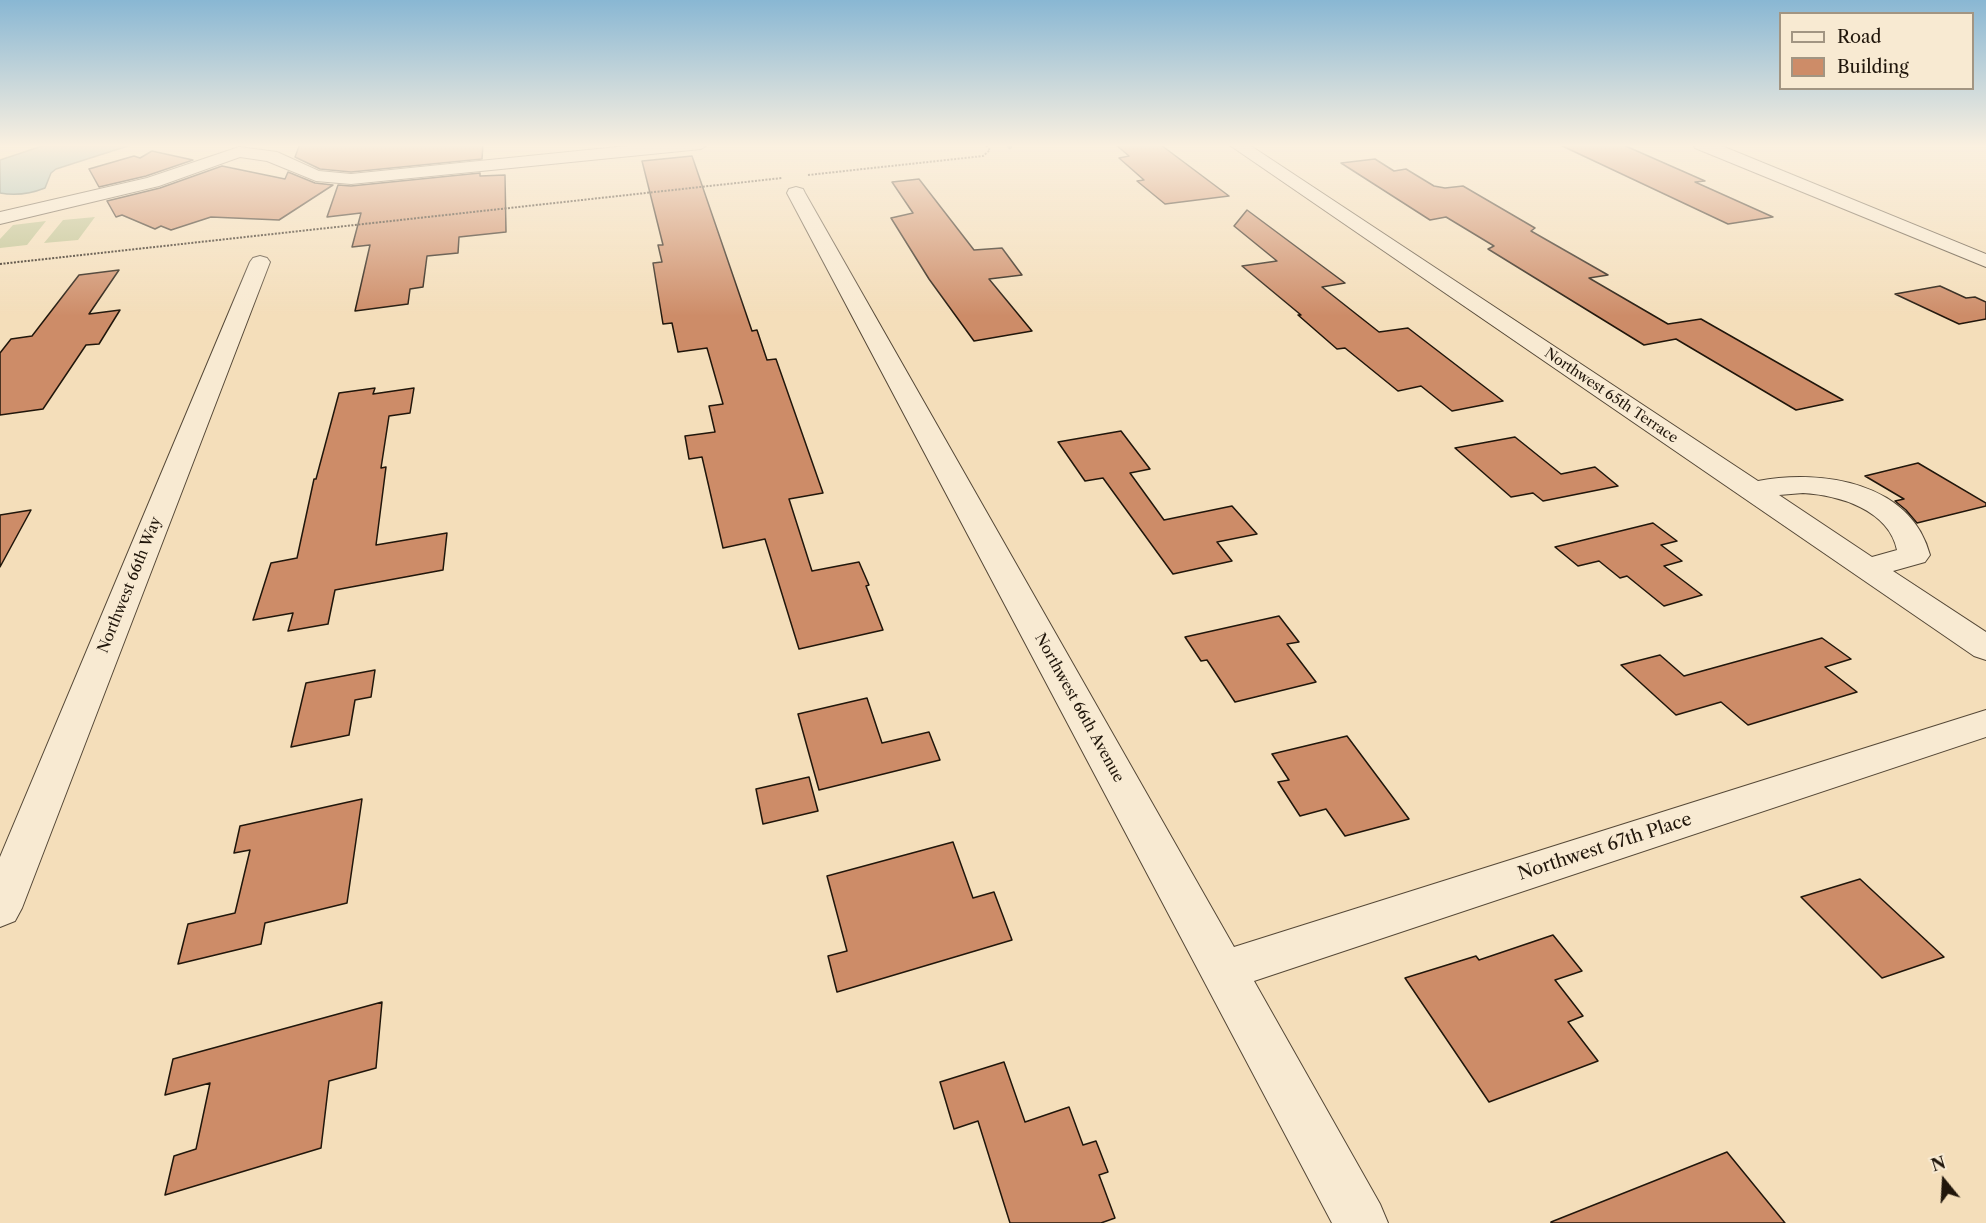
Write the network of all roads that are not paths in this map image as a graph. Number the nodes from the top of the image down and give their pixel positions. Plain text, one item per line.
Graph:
1 (72, 201) edge
2 (805, 201) edge
3 (1321, 201) edge
4 (1840, 201) edge
5 (0, 218) edge
6 (1986, 261) edge
7 (260, 262) dead end
8 (1753, 491) junction
9 (1867, 568) junction
10 (1986, 648) edge
11 (1986, 723) edge
12 (0, 908) edge
13 (1223, 971) junction
14 (1361, 1223) edge

1 - 5 street
2 - 13 street, Northwest 66th Avenue
3 - 8 street, Northwest 65th Terrace
4 - 6 street
7 - 12 street, Northwest 66th Way
8 - 9 street, Northwest 65th Terrace
8 - 9 street
9 - 10 street, Northwest 65th Terrace
11 - 13 street, Northwest 67th Place
13 - 14 street, Northwest 66th Avenue

